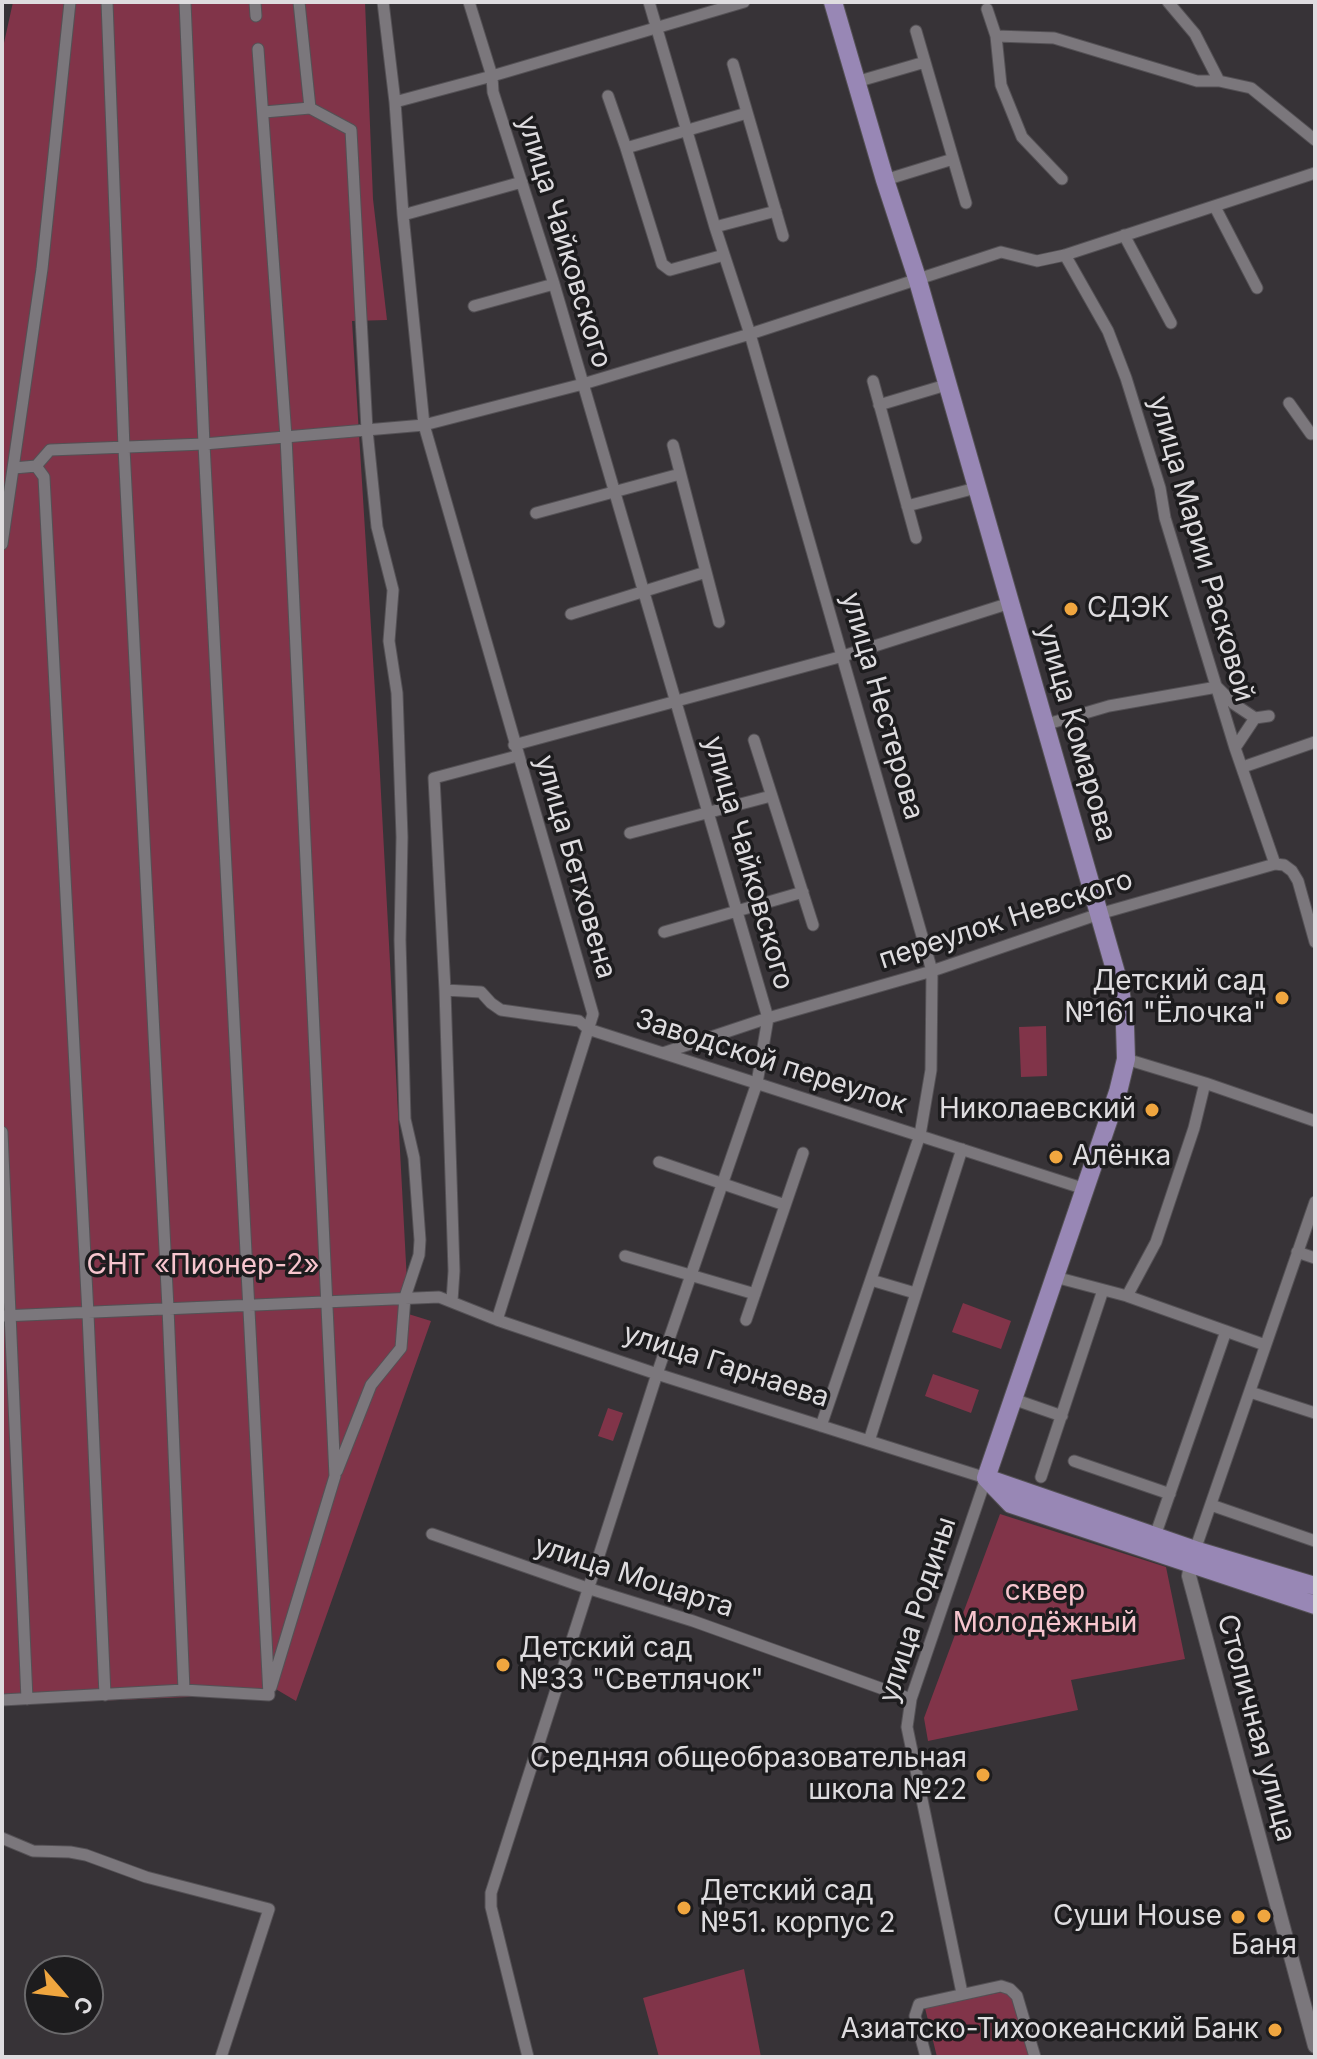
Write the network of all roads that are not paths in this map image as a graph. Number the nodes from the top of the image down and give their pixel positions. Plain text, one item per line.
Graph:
1 (70, 2) edge
2 (107, 2) edge
3 (185, 2) edge
4 (255, 2) edge
5 (299, 2) edge
6 (383, 2) edge
7 (469, 2) edge
8 (649, 2) edge
9 (744, 2) edge
10 (833, 2) edge
11 (1168, 2) edge
12 (987, 9) dead end
13 (256, 16) dead end
14 (656, 28) junction
15 (916, 31) dead end
16 (996, 36) junction
17 (258, 49) dead end
18 (925, 62) junction
19 (733, 64) dead end
20 (492, 76) junction
21 (1219, 81) junction
22 (856, 82) junction
23 (608, 96) dead end
24 (395, 102) junction
25 (310, 108) junction
26 (264, 112) junction
27 (747, 113) junction
28 (687, 131) junction
29 (1315, 140) edge
30 (626, 148) junction
31 (953, 159) junction
32 (1315, 173) edge
33 (1062, 179) dead end
34 (885, 180) junction
35 (522, 182) junction
36 (966, 203) dead end
37 (1215, 207) junction
38 (776, 211) junction
39 (403, 215) junction
40 (715, 227) junction
41 (1124, 235) junction
42 (783, 236) dead end
43 (724, 255) junction
44 (1065, 255) junction
45 (918, 281) junction
46 (554, 284) junction
47 (1257, 288) dead end
48 (474, 306) dead end
49 (1171, 323) dead end
50 (750, 334) junction
51 (873, 381) dead end
52 (583, 384) junction
53 (946, 385) junction
54 (1289, 403) dead end
55 (879, 405) junction
56 (424, 425) junction
57 (367, 430) junction
58 (1314, 435) edge
59 (286, 437) junction
60 (204, 444) junction
61 (673, 445) dead end
62 (124, 448) junction
63 (36, 466) junction
64 (14, 468) junction
65 (680, 474) junction
66 (976, 488) junction
67 (614, 492) junction
68 (907, 506) junction
69 (536, 513) dead end
70 (916, 538) dead end
71 (2, 544) edge
72 (706, 572) junction
73 (644, 592) junction
74 (1010, 603) junction
75 (571, 614) dead end
76 (719, 622) dead end
77 (843, 656) junction
78 (1217, 687) junction
79 (676, 702) junction
80 (1269, 716) dead end
81 (1255, 718) junction
82 (1044, 725) junction
83 (754, 740) dead end
84 (1315, 742) edge
85 (1235, 748) junction
86 (516, 751) junction
87 (1243, 767) junction
88 (771, 796) junction
89 (708, 812) junction
90 (630, 833) dead end
91 (1275, 864) junction
92 (803, 892) junction
93 (737, 910) junction
94 (1099, 914) junction
95 (813, 925) dead end
96 (664, 932) dead end
97 (1315, 942) edge
98 (932, 971) junction
99 (445, 990) junction
100 (768, 1018) junction
101 (588, 1029) junction
102 (663, 1053) junction
103 (1126, 1059) junction
104 (757, 1083) junction
105 (1205, 1083) junction
106 (1315, 1121) edge
107 (2, 1132) edge
108 (920, 1135) junction
109 (962, 1149) junction
110 (803, 1153) dead end
111 (659, 1162) dead end
112 (723, 1184) junction
113 (1085, 1189) junction
114 (1315, 1202) edge
115 (785, 1205) junction
116 (1297, 1252) junction
117 (625, 1256) dead end
118 (1315, 1258) edge
119 (690, 1277) junction
120 (1055, 1277) junction
121 (871, 1280) junction
122 (1103, 1290) junction
123 (915, 1293) junction
124 (755, 1294) junction
125 (1127, 1296) junction
126 (405, 1297) junction
127 (452, 1301) junction
128 (329, 1302) junction
129 (249, 1305) junction
130 (168, 1308) junction
131 (88, 1314) junction
132 (7, 1316) edge
133 (497, 1320) junction
134 (746, 1320) dead end
135 (1226, 1331) junction
136 (1265, 1345) junction
137 (657, 1374) junction
138 (1250, 1392) junction
139 (1013, 1399) junction
140 (1315, 1413) edge
141 (1062, 1416) junction
142 (821, 1426) junction
143 (869, 1441) junction
144 (1074, 1461) dead end
145 (335, 1476) junction
146 (1041, 1477) dead end
147 (986, 1478) junction
148 (1170, 1494) junction
149 (1211, 1505) junction
150 (432, 1534) dead end
151 (1155, 1536) junction
152 (1315, 1541) edge
153 (1193, 1556) junction
154 (1315, 1586) edge
155 (587, 1588) junction
156 (1315, 1605) edge
157 (184, 1690) junction
158 (105, 1695) junction
159 (269, 1695) junction
160 (27, 1699) junction
161 (911, 1699) junction
162 (2, 1700) edge
163 (2, 1838) edge
164 (962, 1993) junction
165 (1315, 2046) edge
166 (221, 2057) edge
167 (528, 2057) edge
168 (926, 2057) edge
169 (1035, 2057) edge

1 - 64 street
2 - 62 street
3 - 60 street
4 - 13 street
5 - 25 street
6 - 24 street, улица Бетховена
7 - 20 street, улица Чайковского
8 - 14 street, улица Нестерова
9 - 14 street
10 - 22 main road, улица Комарова
11 - 21 street
12 - 16 street
14 - 20 street
14 - 28 street, улица Нестерова
15 - 18 street
16 - 21 street
16 - 33 street
17 - 26 street
18 - 22 street
18 - 31 street
19 - 27 street
20 - 24 street
20 - 35 street, улица Чайковского
21 - 29 street
22 - 34 main road, улица Комарова
23 - 30 street
24 - 39 street, улица Бетховена
25 - 26 street
25 - 57 street
26 - 59 street
27 - 28 street
27 - 38 street
28 - 30 street
28 - 40 street, улица Нестерова
30 - 43 street
31 - 34 street
31 - 36 street
32 - 37 street
34 - 45 main road, улица Комарова
35 - 39 street
35 - 46 street, улица Чайковского
37 - 41 street
37 - 47 street
38 - 40 street
38 - 42 street
39 - 56 street, улица Бетховена
40 - 43 street, улица Нестерова
41 - 44 street
41 - 49 street
43 - 50 street, улица Нестерова
44 - 45 street
44 - 78 street, улица Марии Расковой
45 - 50 street
45 - 53 main road, улица Комарова
46 - 48 street
46 - 52 street, улица Чайковского
50 - 52 street
50 - 77 street, улица Нестерова
51 - 55 street
52 - 56 street
52 - 67 street, улица Чайковского
53 - 55 street
53 - 66 main road, улица Комарова
54 - 58 street
55 - 68 street
56 - 57 street
56 - 86 street, улица Бетховена
57 - 59 street
57 - 126 street
59 - 60 street
59 - 128 street
60 - 62 street
60 - 129 street
61 - 65 street
62 - 63 street
62 - 130 street
63 - 64 street
63 - 131 street
64 - 71 street
65 - 67 street
65 - 72 street
66 - 68 street
66 - 74 main road, улица Комарова
67 - 69 street
67 - 73 street, улица Чайковского
68 - 70 street
72 - 73 street
72 - 76 street
73 - 75 street
73 - 79 street, улица Чайковского
74 - 77 street
74 - 82 main road, улица Комарова
77 - 79 street
77 - 98 street, улица Нестерова
78 - 81 street
78 - 82 street
78 - 85 street, улица Марии Расковой
79 - 86 street
79 - 89 street, улица Чайковского
80 - 81 street
81 - 85 street
82 - 94 main road, улица Комарова
83 - 88 street
84 - 87 street
85 - 87 street, улица Марии Расковой
86 - 99 street
86 - 101 street, улица Бетховена
87 - 91 street, улица Марии Расковой
88 - 89 street
88 - 92 street
89 - 90 street
89 - 93 street, улица Чайковского
91 - 94 street, переулок Невского
91 - 97 street
92 - 93 street
92 - 95 street
93 - 96 street
93 - 100 street, улица Чайковского
94 - 98 street, переулок Невского
94 - 103 main road, улица Комарова
98 - 100 street, переулок Невского
98 - 108 street, улица Нестерова
99 - 101 street, Заводской переулок
99 - 127 street
100 - 102 street, переулок Невского
100 - 104 street, улица Чайковского
101 - 102 street, Заводской переулок
101 - 133 street, улица Бетховена
102 - 104 street, Заводской переулок
103 - 105 street
103 - 113 main road, улица Комарова
104 - 108 street, Заводской переулок
104 - 112 street, улица Чайковского
105 - 106 street
105 - 125 street
107 - 132 street
108 - 109 street, Заводской переулок
108 - 121 street, улица Нестерова
109 - 113 street, Заводской переулок
109 - 123 street
110 - 115 street
111 - 112 street
112 - 115 street
112 - 119 street, улица Чайковского
113 - 120 main road, улица Комарова
114 - 116 street
115 - 124 street
116 - 118 street
116 - 136 street
117 - 119 street
119 - 124 street
119 - 137 street, улица Чайковского
120 - 122 street
120 - 139 main road, улица Комарова
121 - 123 street
121 - 142 street, улица Нестерова
122 - 125 street
122 - 141 street
123 - 143 street
124 - 134 street
125 - 135 street
126 - 127 street, улица Гарнаева
126 - 128 street, улица Гарнаева
126 - 145 street
127 - 133 street, улица Гарнаева
128 - 129 street, улица Гарнаева
128 - 145 street
129 - 130 street, улица Гарнаева
129 - 159 street
130 - 131 street, улица Гарнаева
130 - 157 street
131 - 132 street, улица Гарнаева
131 - 158 street
132 - 160 street
133 - 137 street, улица Гарнаева
135 - 136 street
135 - 148 street
136 - 138 street
137 - 142 street, улица Гарнаева
137 - 155 street, улица Чайковского
138 - 140 street
138 - 149 street
139 - 141 street
139 - 147 main road, улица Комарова
141 - 146 street
142 - 143 street, улица Гарнаева
143 - 147 street, улица Гарнаева
144 - 148 street
145 - 159 street
147 - 151 main road, улица Гарнаева
147 - 153 main road, улица Гарнаева
147 - 161 street, улица Родины
148 - 151 street
149 - 152 street
149 - 153 street
150 - 155 street, улица Моцарта
151 - 153 main road, улица Гарнаева
153 - 154 main road, улица Гарнаева
153 - 156 main road, улица Гарнаева
153 - 165 street, Столичная улица
155 - 161 street, улица Моцарта
155 - 167 street, улица Чайковского
157 - 158 street
157 - 159 street
158 - 160 street
160 - 162 street
161 - 164 street, улица Родины
163 - 166 street
164 - 168 street
164 - 169 street

